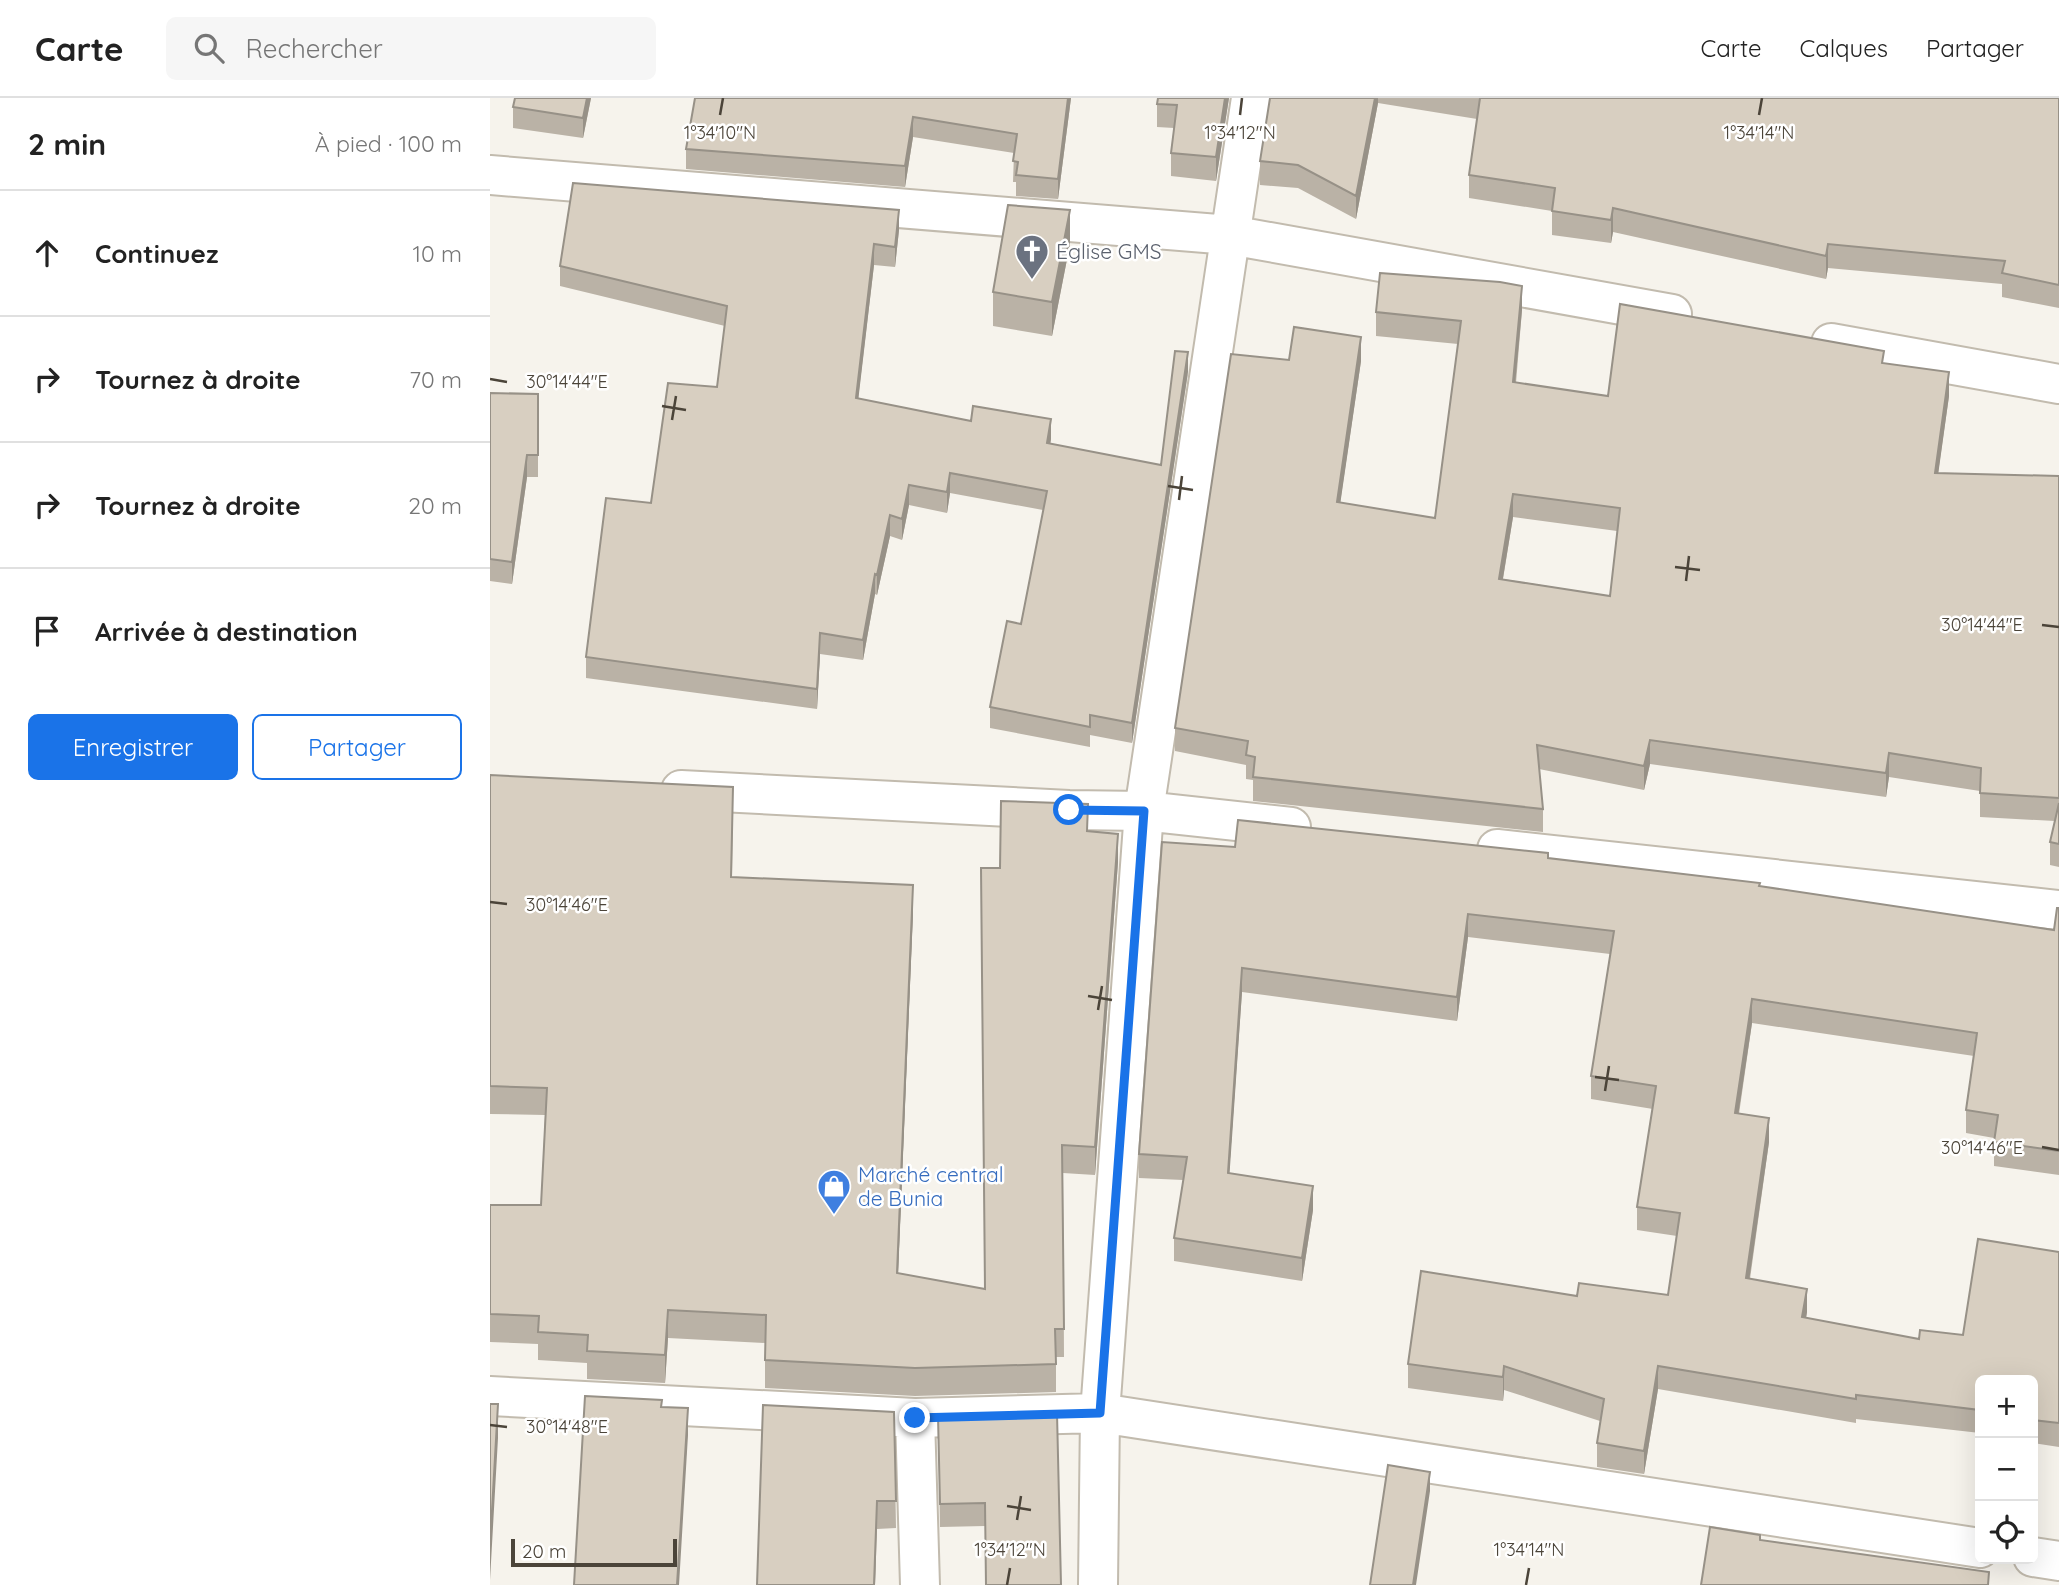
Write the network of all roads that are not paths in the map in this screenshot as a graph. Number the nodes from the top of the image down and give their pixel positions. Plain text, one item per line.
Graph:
1 (1251, 98) edge
2 (490, 175) edge
3 (1230, 235) junction
4 (1706, 320) edge
5 (1801, 337) edge
6 (2059, 384) edge
7 (642, 788) edge
8 (1144, 811) junction
9 (1325, 831) edge
10 (1463, 846) edge
11 (2059, 910) edge
12 (490, 1396) edge
13 (1100, 1413) junction
14 (915, 1418) junction
15 (1975, 1547) edge
16 (2038, 1557) edge
17 (2059, 1560) edge
18 (920, 1585) edge
19 (1098, 1585) edge

1 - 3 street
2 - 3 street
3 - 4 street
3 - 8 street
5 - 6 street
7 - 8 street
8 - 9 street
8 - 13 street
10 - 11 street
12 - 14 street
13 - 14 street
13 - 15 street
13 - 19 street
14 - 18 street
16 - 17 street

